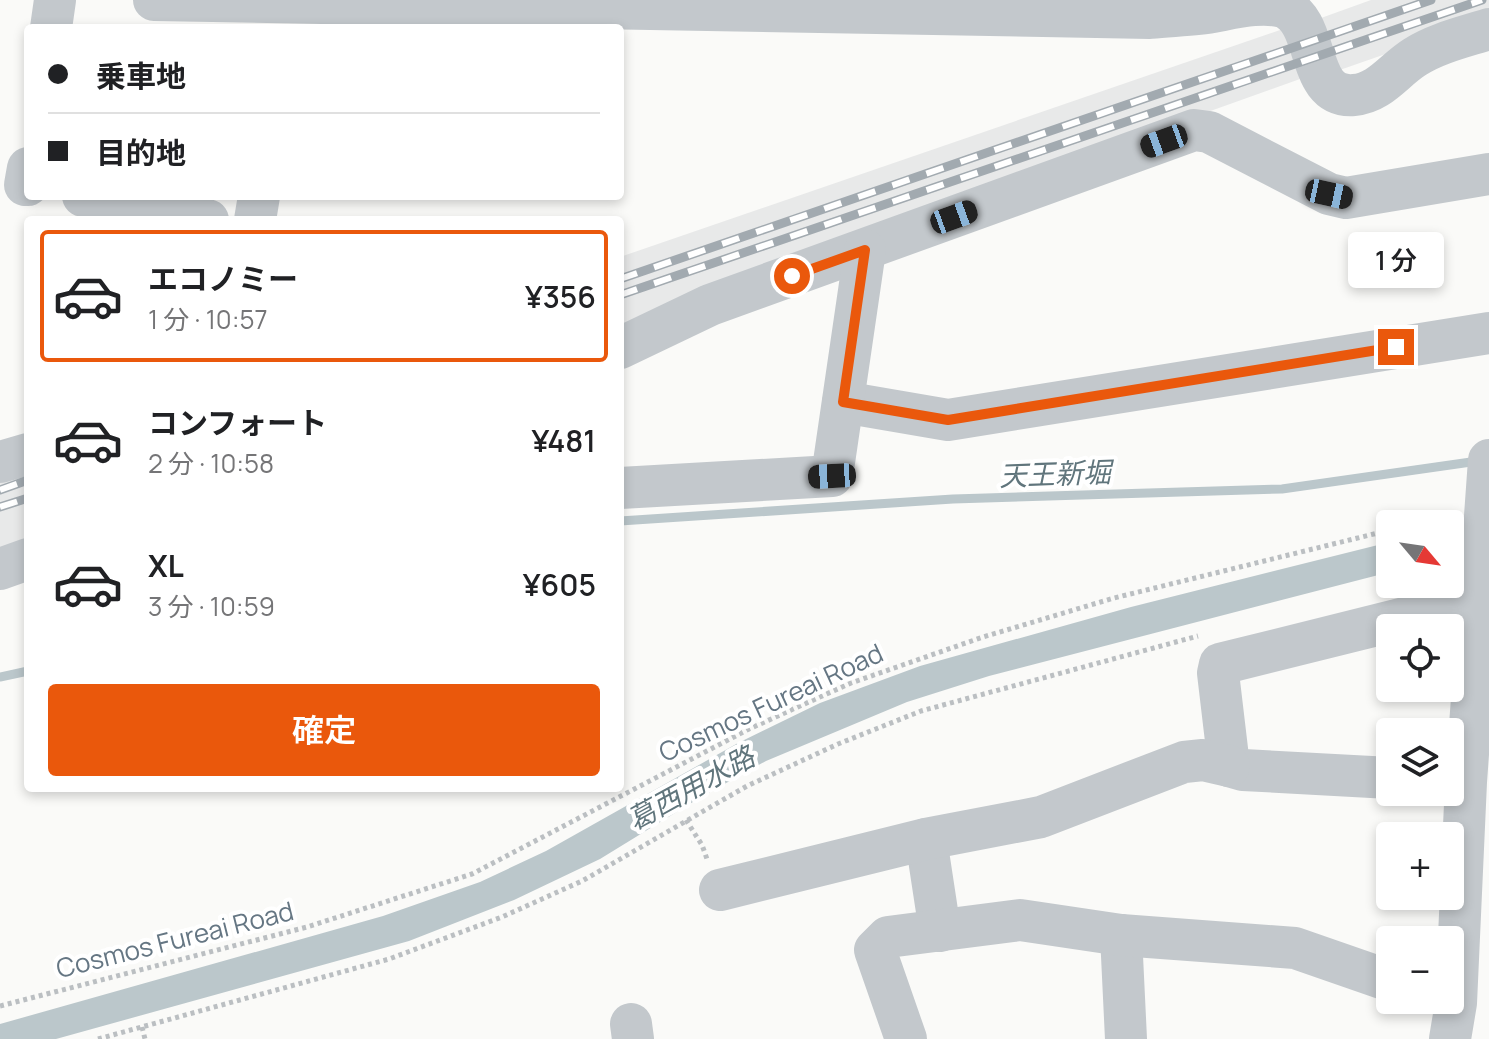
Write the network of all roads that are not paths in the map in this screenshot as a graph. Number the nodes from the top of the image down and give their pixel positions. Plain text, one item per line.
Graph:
1 (55, 0) edge
2 (154, 0) edge
3 (176, 1) edge
4 (348, 1) edge
5 (1301, 6) edge
6 (290, 15) edge
7 (52, 24) edge
8 (172, 24) edge
9 (1489, 29) edge
10 (1489, 174) edge
11 (142, 202) edge
12 (193, 216) edge
13 (865, 250) junction
14 (1489, 333) edge
15 (624, 346) edge
16 (843, 402) junction
17 (24, 455) edge
18 (0, 462) edge
19 (624, 488) edge
20 (1479, 506) edge
21 (24, 560) edge
22 (0, 569) edge
23 (1483, 604) edge
24 (1464, 739) edge
25 (1229, 766) junction
26 (1376, 777) edge
27 (1460, 806) edge
28 (926, 839) junction
29 (720, 890) dead end
30 (940, 931) junction
31 (1121, 935) junction
32 (1474, 937) edge
33 (1464, 970) edge
34 (1376, 976) edge
35 (906, 1039) edge
36 (1126, 1039) edge

1 - 7 street
2 - 3 street
3 - 6 street
3 - 8 street
4 - 5 street
4 - 6 street
5 - 9 street
10 - 13 street
11 - 12 street
13 - 15 street
13 - 16 street
14 - 16 street
16 - 19 street
17 - 18 street
20 - 23 street
21 - 22 street
23 - 24 street
23 - 25 street
25 - 26 street
25 - 28 street
27 - 32 street
28 - 29 street
28 - 30 street
30 - 31 street
30 - 35 street
31 - 34 street
31 - 36 street
32 - 33 street

